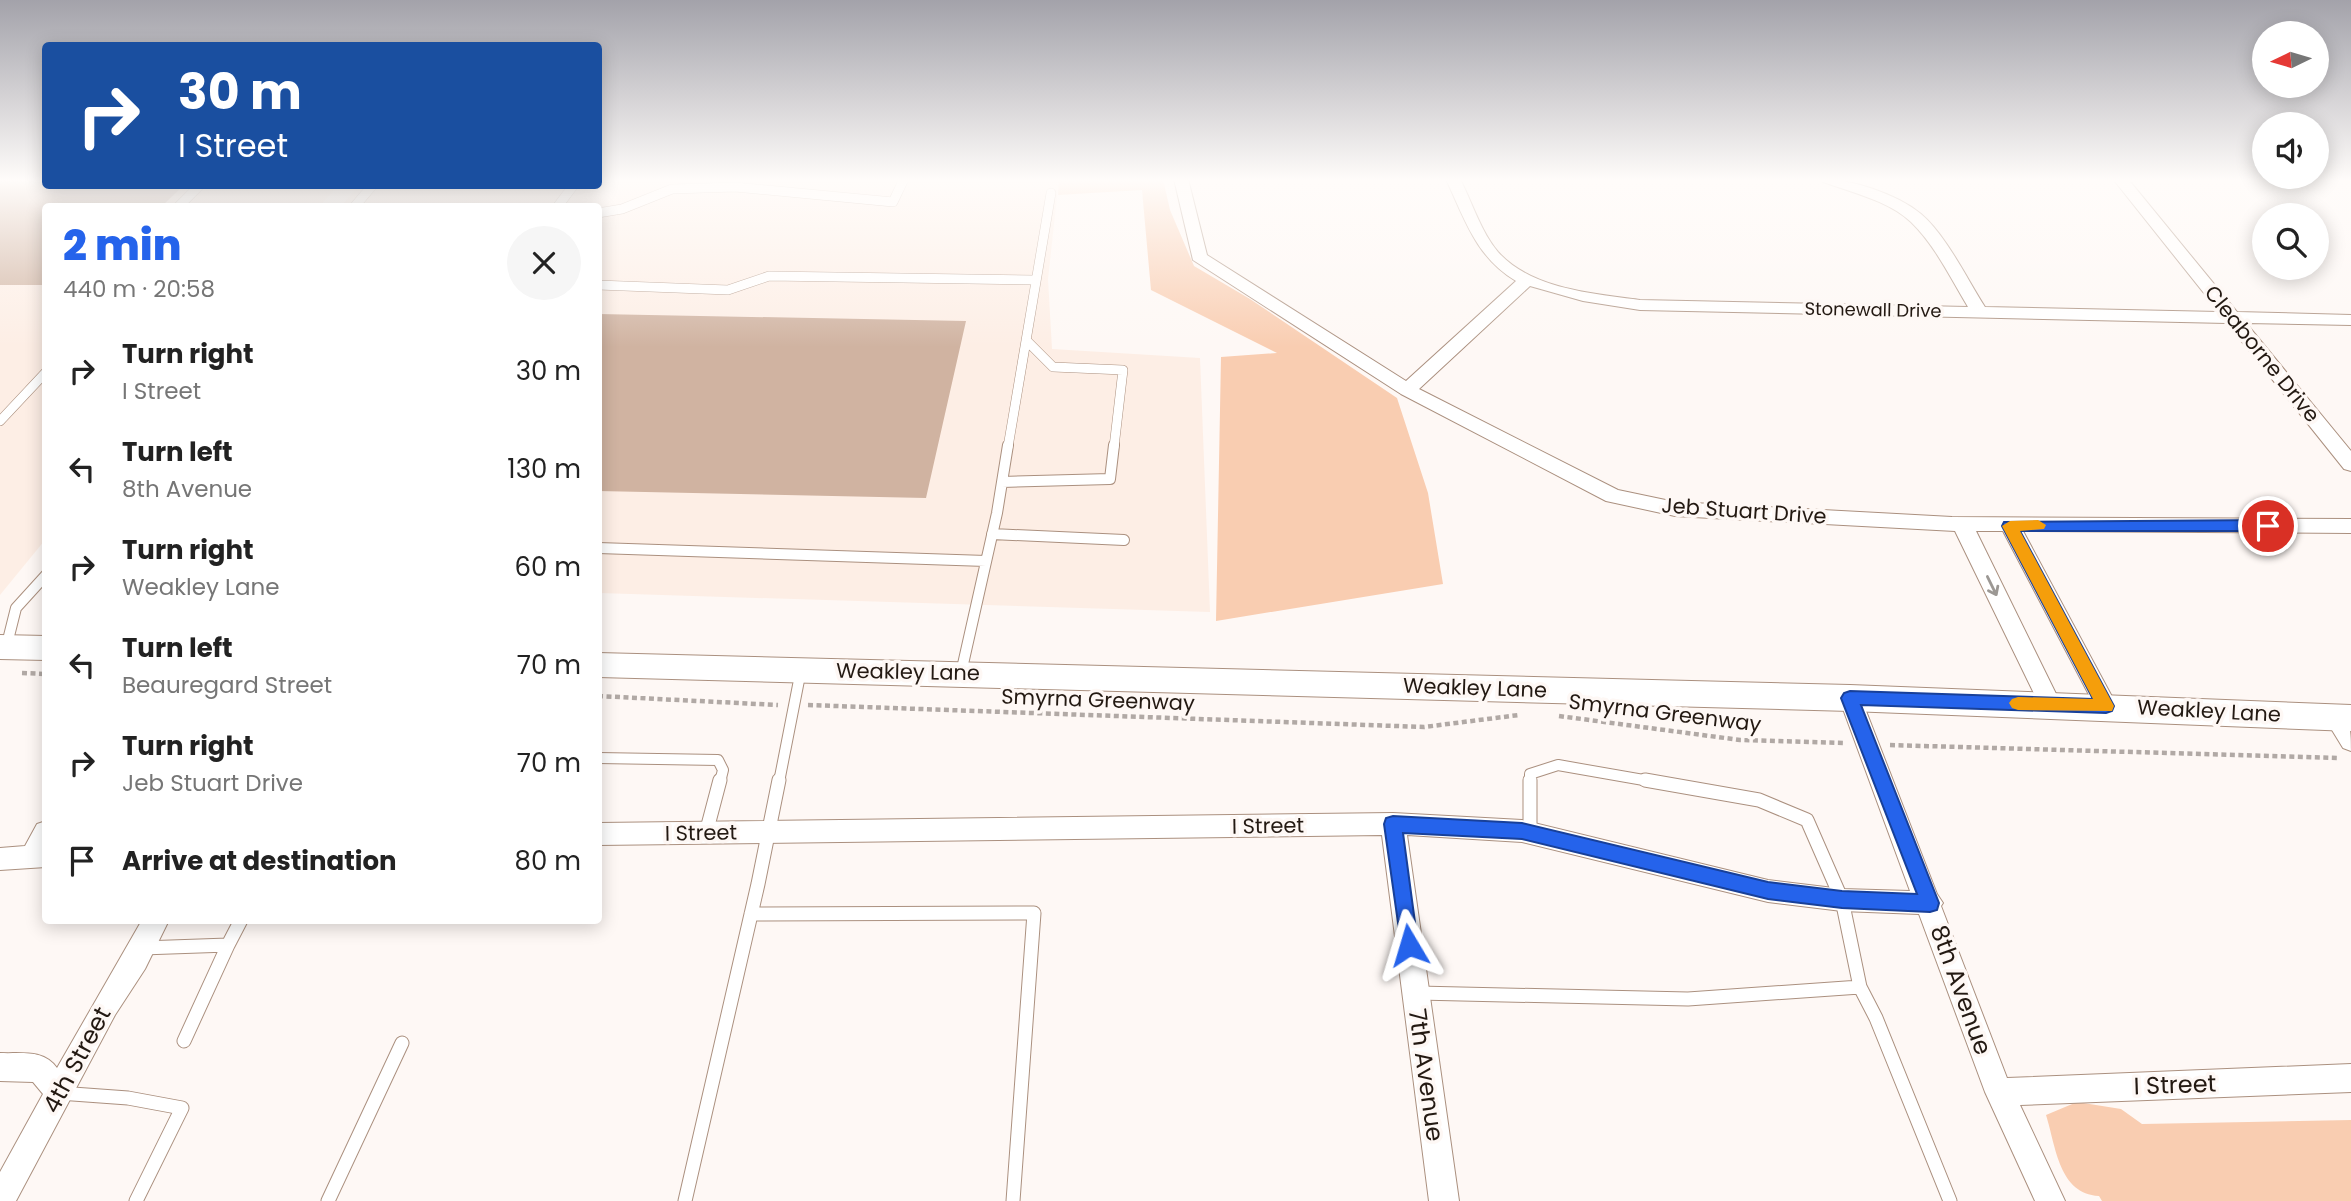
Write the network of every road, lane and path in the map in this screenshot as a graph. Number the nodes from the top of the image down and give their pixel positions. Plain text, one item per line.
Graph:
1 (1043, 235) edge
2 (1194, 235) edge
3 (1482, 235) edge
4 (1930, 235) edge
5 (2166, 235) edge
6 (1035, 280) junction
7 (1527, 280) junction
8 (602, 285) edge
9 (1980, 312) junction
10 (2235, 319) junction
11 (2351, 320) edge
12 (1026, 340) junction
13 (42, 376) edge
14 (1406, 390) junction
15 (0, 421) edge
16 (2351, 464) edge
17 (1002, 482) junction
18 (1962, 524) junction
19 (2010, 526) junction
20 (2351, 526) edge
21 (992, 534) junction
22 (1124, 540) dead end
23 (602, 548) edge
24 (986, 561) junction
25 (42, 579) edge
26 (42, 649) edge
27 (5, 656) edge
28 (602, 665) edge
29 (801, 670) junction
30 (42, 672) edge
31 (961, 673) junction
32 (602, 696) edge
33 (1850, 698) junction
34 (2050, 704) junction
35 (793, 705) junction
36 (2106, 706) junction
37 (1524, 714) dead end
38 (1546, 715) dead end
39 (2346, 725) edge
40 (1868, 744) junction
41 (602, 758) edge
42 (2351, 759) edge
43 (1393, 824) junction
44 (768, 832) junction
45 (706, 833) junction
46 (1530, 833) junction
47 (602, 834) edge
48 (38, 857) edge
49 (0, 859) edge
50 (1842, 900) junction
51 (1930, 903) junction
52 (751, 914) junction
53 (154, 924) edge
54 (239, 924) edge
55 (228, 945) junction
56 (142, 948) junction
57 (1860, 987) junction
58 (1415, 993) junction
59 (184, 1041) dead end
60 (401, 1043) dead end
61 (0, 1067) edge
62 (2351, 1078) edge
63 (1999, 1092) junction
64 (59, 1093) junction
65 (0, 1201) edge
66 (136, 1201) edge
67 (328, 1201) edge
68 (685, 1201) edge
69 (1013, 1201) edge
70 (1444, 1201) edge
71 (1950, 1201) edge
72 (2050, 1201) edge

1 - 6 lane
2 - 14 street, Jeb Stuart Drive
3 - 7 street, Stonewall Drive
4 - 9 street
5 - 10 street, Cleaborne Drive
6 - 8 lane
6 - 12 lane
7 - 9 street, Stonewall Drive
7 - 14 street
9 - 10 street, Stonewall Drive
10 - 11 street, Stonewall Drive
10 - 16 street, Cleaborne Drive
12 - 17 lane
12 - 17 lane
13 - 15 lane
14 - 18 street, Jeb Stuart Drive
17 - 21 lane
18 - 19 street, Jeb Stuart Drive
18 -> 34 street
19 - 20 street, Jeb Stuart Drive
19 - 36 street
21 - 22 lane
21 - 24 lane
23 - 24 lane
24 - 31 lane
25 - 27 lane
26 - 27 main road
27 - 30 path
28 - 29 main road, Weakley Lane
29 - 31 main road, Weakley Lane
29 - 35 lane
31 - 33 main road, Weakley Lane
32 - 35 path, Smyrna Greenway
33 - 34 main road, Weakley Lane
33 - 40 street, 8th Avenue
34 - 36 main road, Weakley Lane
35 - 37 path, Smyrna Greenway
35 - 44 lane
36 - 39 main road, Weakley Lane
38 - 40 path, Smyrna Greenway
40 - 42 path, Smyrna Greenway
40 - 51 street, 8th Avenue
41 - 45 lane
43 - 44 street, I Street
43 - 46 street, I Street
43 - 58 street, 7th Avenue
44 - 45 street, I Street
44 - 52 lane
45 - 47 street, I Street
46 - 50 street, I Street
46 - 50 lane
48 - 49 street
50 - 51 street, I Street
50 - 57 lane
51 - 63 street, 8th Avenue
52 - 68 lane
52 - 69 lane
53 - 56 street, 4th Street
54 - 55 lane
55 - 56 lane
55 - 59 lane
56 - 64 street, 4th Street
57 - 58 lane
57 - 71 lane
58 - 70 street, 7th Avenue
60 - 67 lane
61 - 64 street
62 - 63 street, I Street
63 - 72 street, 8th Avenue
64 - 65 street, 4th Street
64 - 66 lane

